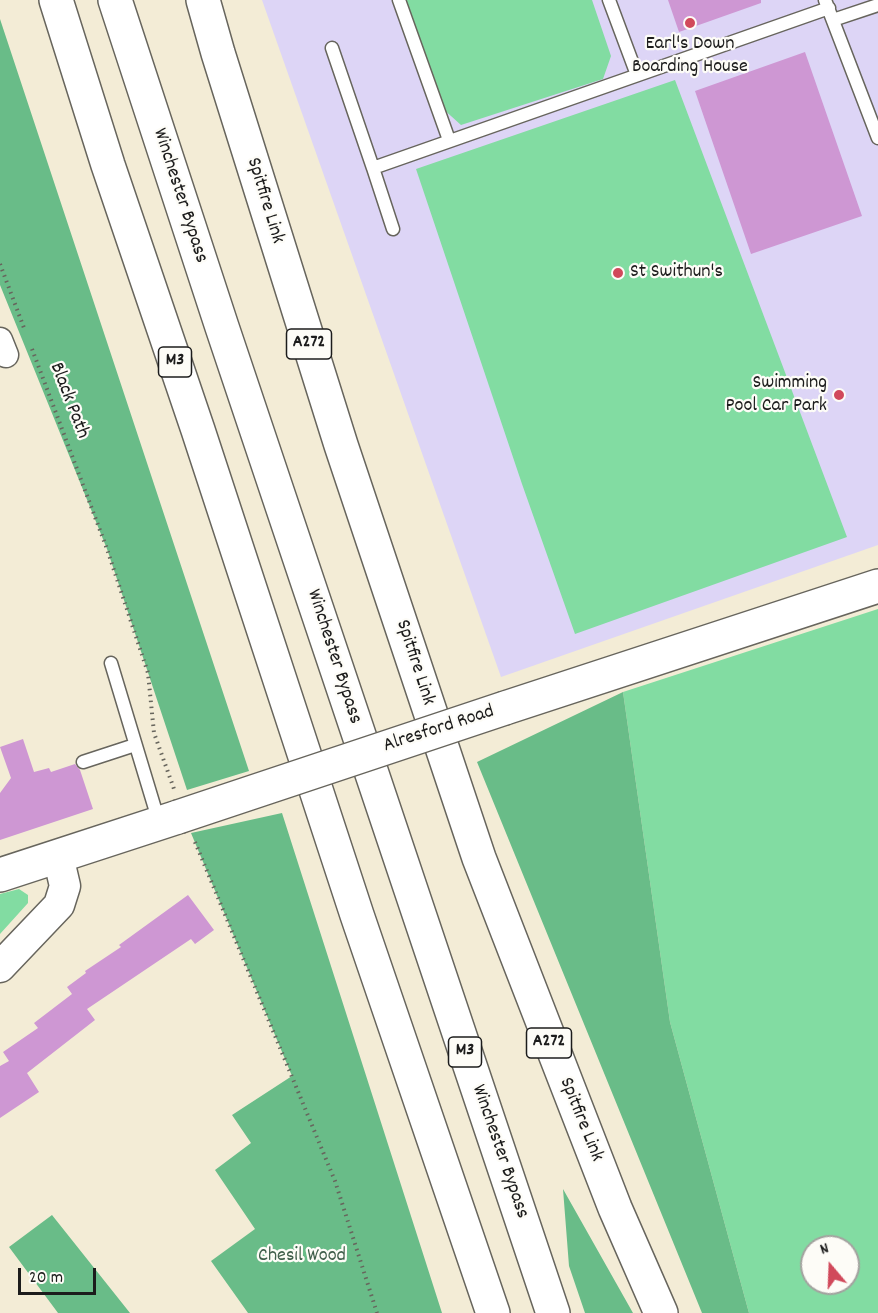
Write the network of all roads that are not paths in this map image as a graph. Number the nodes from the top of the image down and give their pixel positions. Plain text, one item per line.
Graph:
1 (56, 0) edge
2 (115, 0) edge
3 (203, 0) edge
4 (399, 0) edge
5 (609, 0) edge
6 (878, 5) edge
7 (829, 9) edge
8 (332, 48) dead end
9 (637, 75) junction
10 (878, 138) edge
11 (449, 140) junction
12 (373, 168) junction
13 (393, 229) dead end
14 (878, 586) edge
15 (111, 663) dead end
16 (135, 745) junction
17 (83, 762) dead end
18 (176, 818) junction
19 (58, 856) junction
20 (0, 875) edge
21 (0, 967) edge
22 (493, 1313) edge
23 (553, 1313) edge
24 (661, 1313) edge

1 - 22 main road, M3
2 - 23 main road, Winchester Bypass / M3
3 - 24 main road, Spitfire Link / A272
4 - 11 lane
5 - 9 lane
6 - 7 lane
7 - 9 lane
7 - 10 lane
8 - 12 lane
9 - 11 lane
11 - 12 lane
12 - 13 lane
14 - 18 main road, Alresford Road, bridge
15 - 16 lane
16 - 17 lane
16 - 18 lane
18 - 19 main road, Alresford Road
19 - 20 main road, Alresford Road
19 - 21 street

